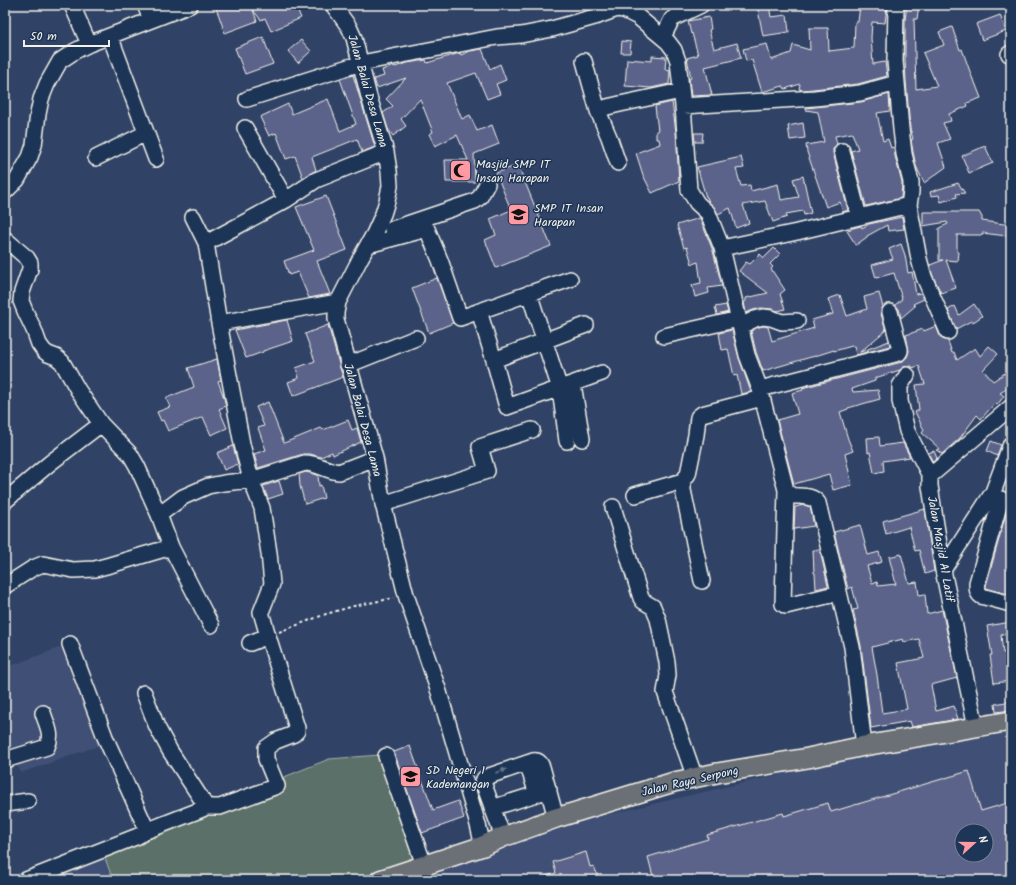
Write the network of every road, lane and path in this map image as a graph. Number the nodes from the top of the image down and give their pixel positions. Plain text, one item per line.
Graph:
1 (72, 5) edge
2 (145, 5) edge
3 (190, 5) edge
4 (333, 5) edge
5 (701, 5) edge
6 (896, 5) edge
7 (151, 20) junction
8 (110, 36) junction
9 (663, 37) junction
10 (89, 44) junction
11 (584, 61) dead end
12 (361, 63) junction
13 (897, 84) junction
14 (681, 91) junction
15 (247, 99) dead end
16 (683, 106) junction
17 (598, 111) junction
18 (244, 128) dead end
19 (146, 133) junction
20 (386, 152) junction
21 (842, 152) dead end
22 (96, 158) dead end
23 (156, 159) dead end
24 (618, 163) dead end
25 (487, 184) dead end
26 (5, 192) edge
27 (286, 200) junction
28 (909, 205) junction
29 (859, 216) junction
30 (193, 217) dead end
31 (5, 240) edge
32 (371, 240) junction
33 (206, 243) junction
34 (722, 248) junction
35 (570, 279) dead end
36 (529, 293) junction
37 (338, 302) junction
38 (478, 311) junction
39 (890, 312) dead end
40 (797, 321) dead end
41 (219, 323) junction
42 (740, 323) junction
43 (586, 325) dead end
44 (948, 332) dead end
45 (664, 336) dead end
46 (416, 338) dead end
47 (544, 341) junction
48 (494, 360) junction
49 (348, 365) junction
50 (602, 373) dead end
51 (907, 376) dead end
52 (567, 386) junction
53 (761, 393) junction
54 (1011, 407) edge
55 (101, 424) junction
56 (532, 430) dead end
57 (574, 440) dead end
58 (1011, 444) edge
59 (375, 458) junction
60 (930, 476) junction
61 (251, 480) junction
62 (683, 481) junction
63 (786, 490) junction
64 (634, 495) dead end
65 (1002, 498) edge
66 (5, 501) edge
67 (383, 504) junction
68 (614, 507) dead end
69 (159, 515) junction
70 (171, 547) junction
71 (943, 570) junction
72 (702, 581) dead end
73 (5, 586) edge
74 (839, 593) junction
75 (406, 595) junction
76 (1011, 604) edge
77 (211, 625) dead end
78 (268, 636) junction
79 (250, 643) dead end
80 (70, 644) dead end
81 (144, 693) dead end
82 (42, 713) dead end
83 (1011, 721) edge
84 (976, 727) junction
85 (864, 746) junction
86 (386, 756) dead end
87 (5, 760) edge
88 (695, 778) junction
89 (543, 792) junction
90 (28, 801) dead end
91 (5, 804) edge
92 (204, 807) junction
93 (492, 808) junction
94 (556, 818) junction
95 (146, 831) junction
96 (503, 837) junction
97 (483, 846) junction
98 (424, 866) junction
99 (26, 880) edge
100 (380, 880) edge

1 - 10 street
2 - 7 street
3 - 7 street
4 - 12 street, Jalan Balai Desa Lama
5 - 9 street
6 - 13 street
7 - 8 street
8 - 10 street
8 - 19 street
9 - 12 street
9 - 14 street
10 - 26 street
11 - 17 street
12 - 15 street
12 - 20 street, Jalan Balai Desa Lama
13 - 16 street
13 - 28 street
14 - 16 street
14 - 17 street
16 - 34 street
17 - 24 street
18 - 27 street
19 - 22 street
19 - 23 street
20 - 27 street
20 - 32 street, Jalan Balai Desa Lama
21 - 29 street
25 - 32 street
27 - 33 street
28 - 29 street
28 - 44 street
29 - 34 street
30 - 33 street
31 - 55 street
32 - 37 street, Jalan Balai Desa Lama
32 - 38 street
33 - 41 street
34 - 42 street
35 - 36 street
36 - 38 street
36 - 47 street
37 - 41 street
37 - 49 street, Jalan Balai Desa Lama
38 - 48 street
39 - 53 street
40 - 42 street
41 - 61 street
42 - 45 street
42 - 53 street
43 - 47 street
46 - 49 street
47 - 48 street
47 - 52 street
48 - 52 street
49 - 59 street, Jalan Balai Desa Lama
50 - 52 street
51 - 60 street
52 - 57 street
53 - 62 street
53 - 63 street
54 - 60 street
55 - 66 street
55 - 69 street
56 - 67 street
58 - 65 street
59 - 61 street
59 - 67 street, Jalan Balai Desa Lama
60 - 71 street, Jalan Masjid Al Latif
61 - 69 street
61 - 78 street
62 - 64 street
62 - 72 street
63 - 74 street
63 - 74 street
65 - 71 street
65 - 76 street
67 - 75 street, Jalan Balai Desa Lama
68 - 88 street
69 - 70 street
70 - 73 street
70 - 77 street
71 - 84 street, Jalan Masjid Al Latif
74 - 85 street
75 - 78 path
75 - 97 street, Jalan Balai Desa Lama
78 - 79 street
78 - 92 street
80 - 95 street
81 - 92 street
82 - 87 street
83 - 84 main road, Jalan Raya Serpong
84 - 85 main road, Jalan Raya Serpong
85 - 88 main road, Jalan Raya Serpong
86 - 98 street
88 - 94 main road, Jalan Raya Serpong
89 - 93 street
93 -> 89 street
89 - 94 street
90 - 91 street
92 - 95 street
93 - 96 street
94 - 96 main road, Jalan Raya Serpong
95 - 99 street
96 - 97 main road, Jalan Raya Serpong
97 - 98 main road, Jalan Raya Serpong
98 - 100 main road, Jalan Raya Serpong

